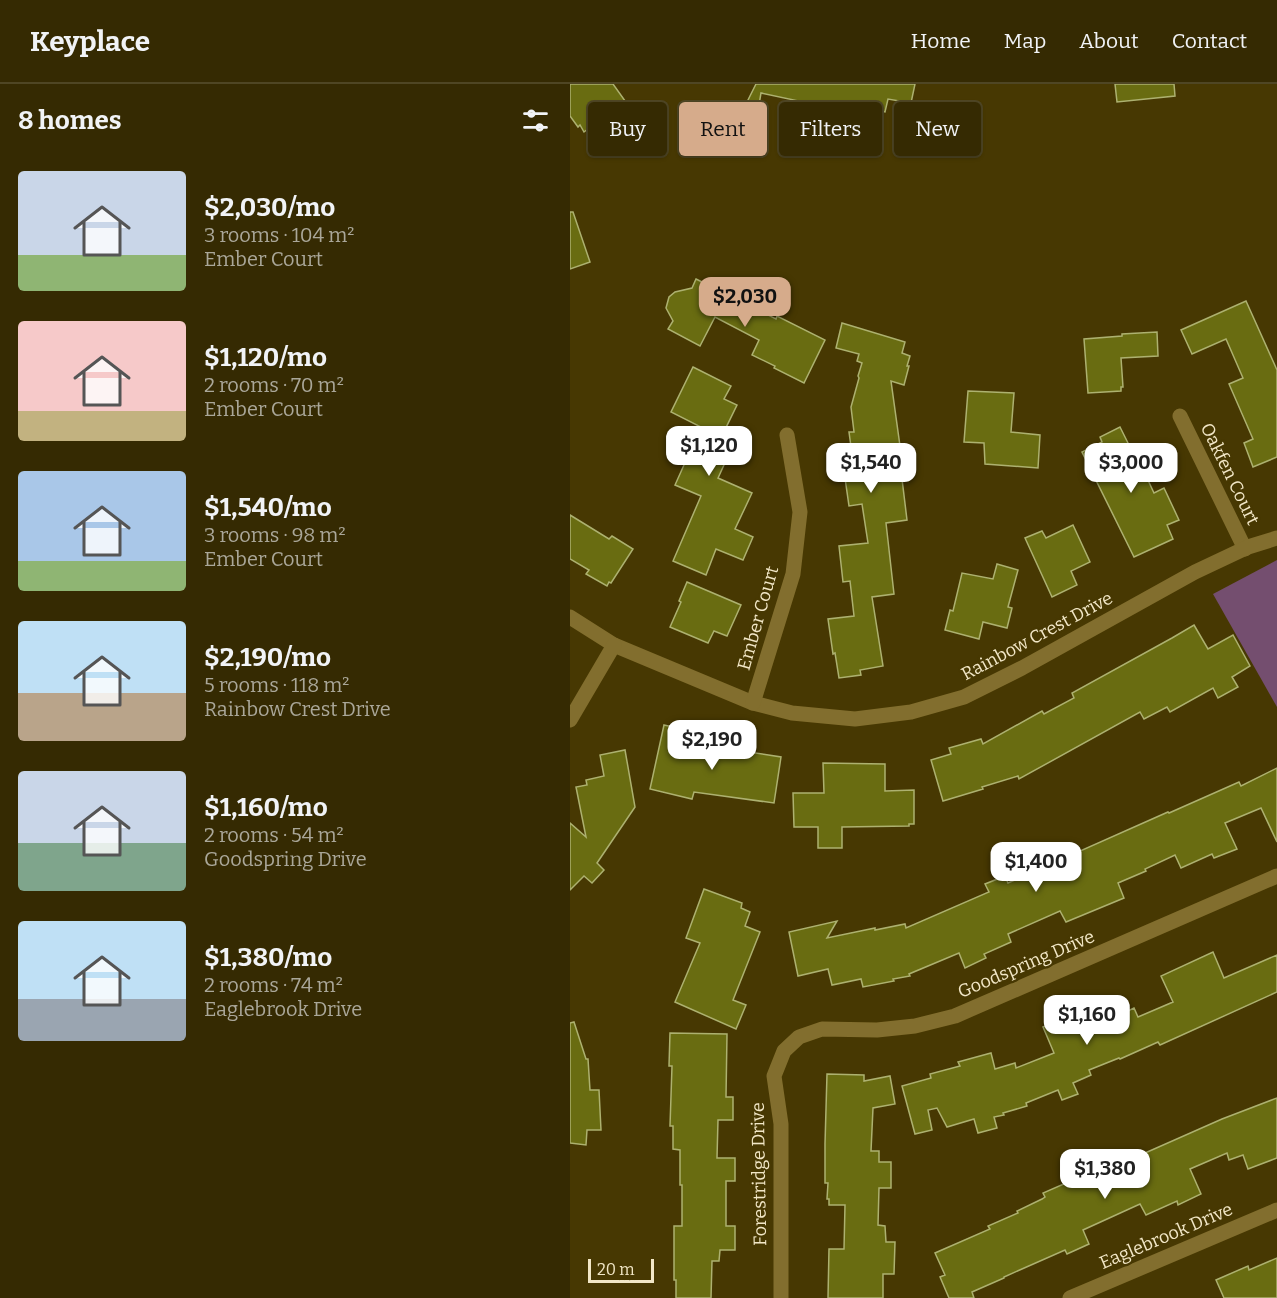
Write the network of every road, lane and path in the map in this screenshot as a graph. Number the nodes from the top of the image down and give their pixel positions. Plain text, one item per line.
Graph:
1 (1180, 416) dead end
2 (787, 435) dead end
3 (1277, 538) edge
4 (1245, 549) junction
5 (570, 617) edge
6 (614, 645) junction
7 (753, 703) junction
8 (570, 720) edge
9 (1277, 876) edge
10 (784, 1051) joint
11 (1277, 1210) edge
12 (781, 1298) edge
13 (1070, 1298) edge

1 - 4 street, Oakfen Court
2 - 7 street, Ember Court
3 - 4 street, Rainbow Crest Drive
4 - 7 street, Rainbow Crest Drive
5 - 6 street, Rainbow Crest Drive
6 - 7 street, Rainbow Crest Drive
6 - 8 street
9 - 10 street, Goodspring Drive
10 - 12 street, Forestridge Drive
11 - 13 street, Eaglebrook Drive

